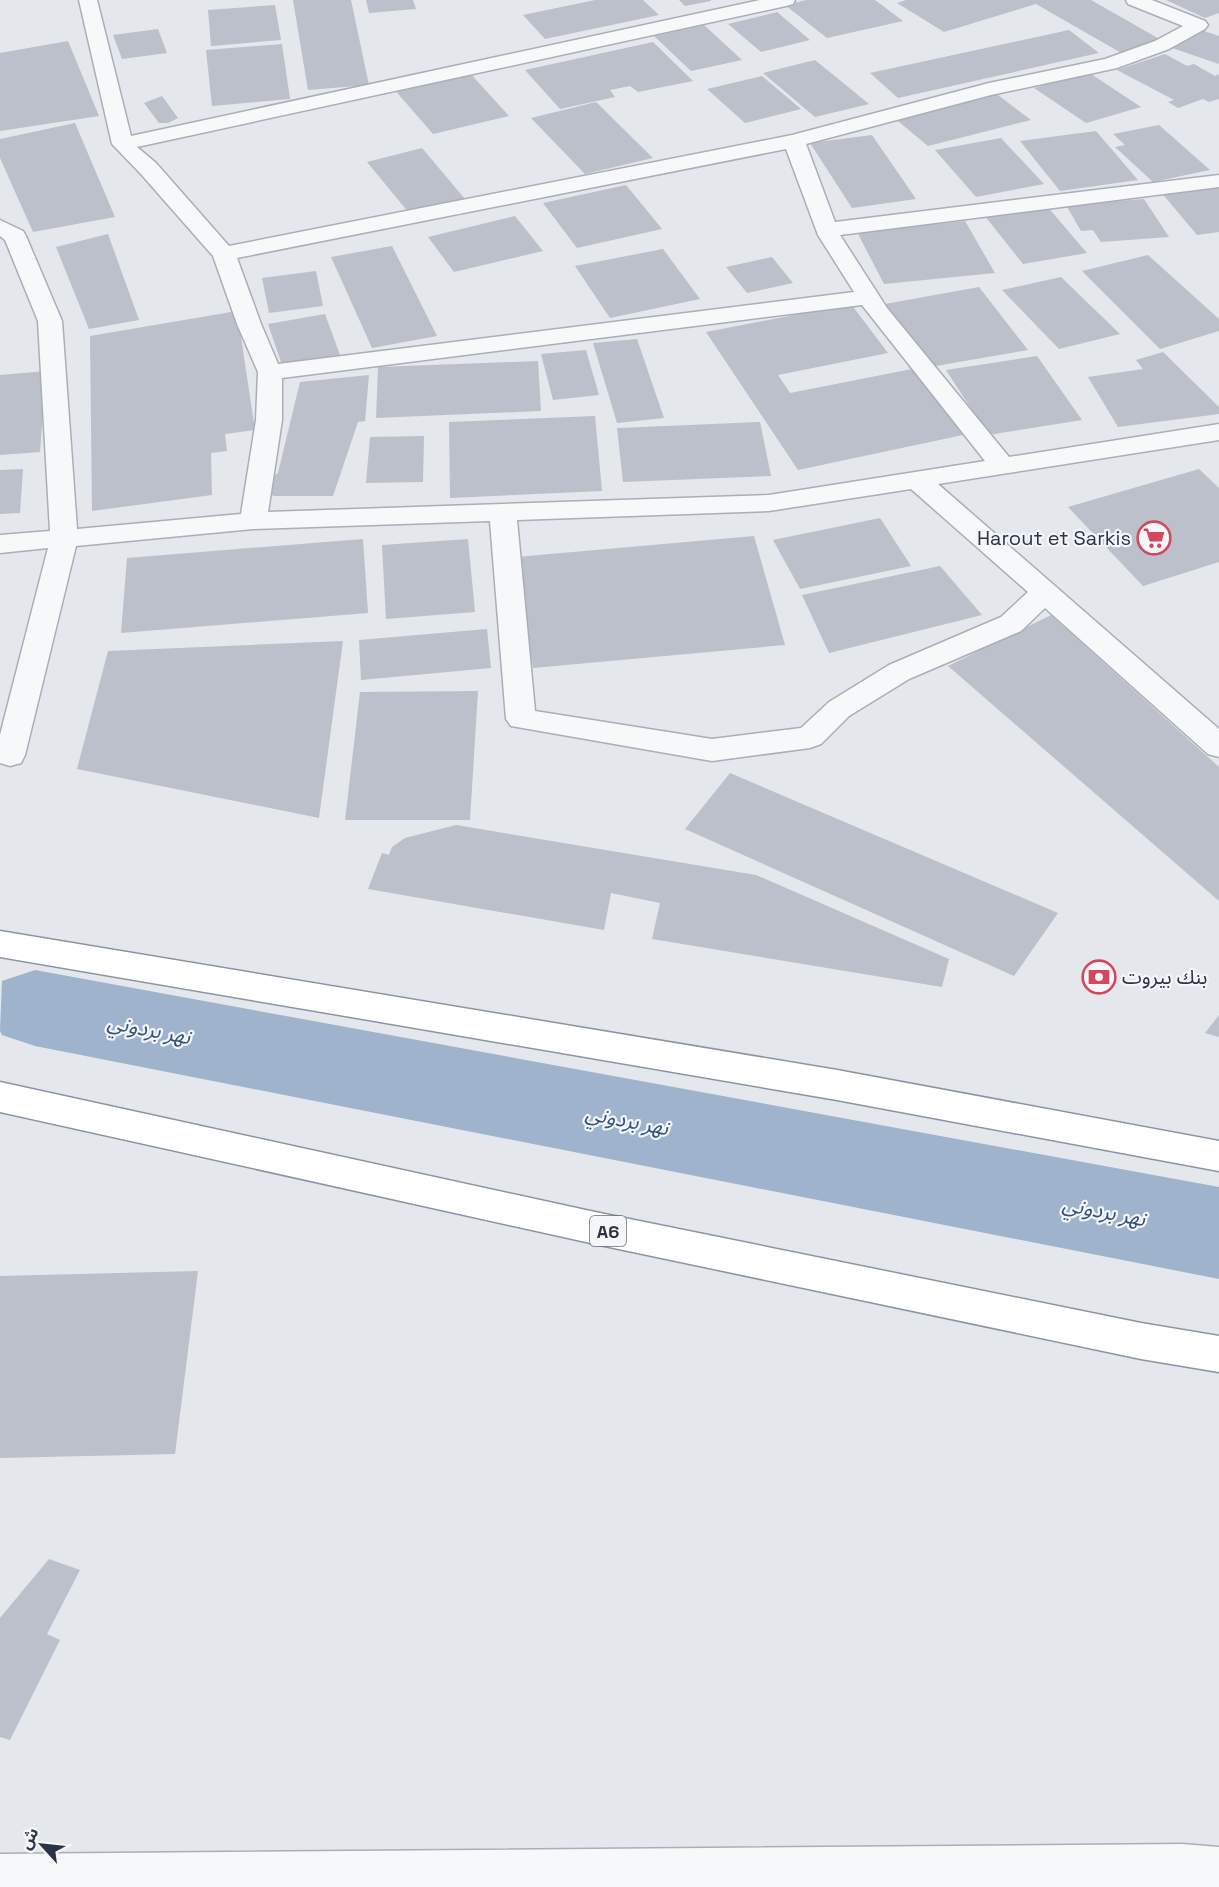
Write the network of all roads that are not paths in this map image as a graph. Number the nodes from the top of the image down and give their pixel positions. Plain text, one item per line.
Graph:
1 (88, 0) edge
2 (786, 0) edge
3 (1136, 0) edge
4 (794, 141) junction
5 (122, 144) junction
6 (1219, 181) edge
7 (0, 227) edge
8 (828, 230) junction
9 (224, 254) junction
10 (869, 297) junction
11 (270, 372) junction
12 (1219, 432) edge
13 (1002, 465) junction
14 (916, 479) junction
15 (503, 512) junction
16 (253, 521) junction
17 (64, 538) junction
18 (0, 544) edge
19 (1045, 592) junction
20 (1219, 746) edge
21 (10, 755) dead end
22 (0, 944) edge
23 (0, 1097) edge
24 (1219, 1155) edge
25 (1219, 1354) edge
26 (1196, 1875) edge
27 (0, 1878) edge

1 - 5 street
2 - 5 street
3 - 4 street
4 - 8 street
4 - 9 street
5 - 9 street
6 - 8 street
7 - 17 street
8 - 10 street
9 - 11 street
10 - 11 street
10 - 13 street
11 - 16 street
12 - 13 street
13 - 14 street
14 - 15 street
14 - 19 street
15 - 16 street
15 - 19 street
16 - 17 street
17 - 18 street
17 - 21 street
19 - 20 street
22 - 24 highway
23 - 25 highway, A6
26 - 27 street

